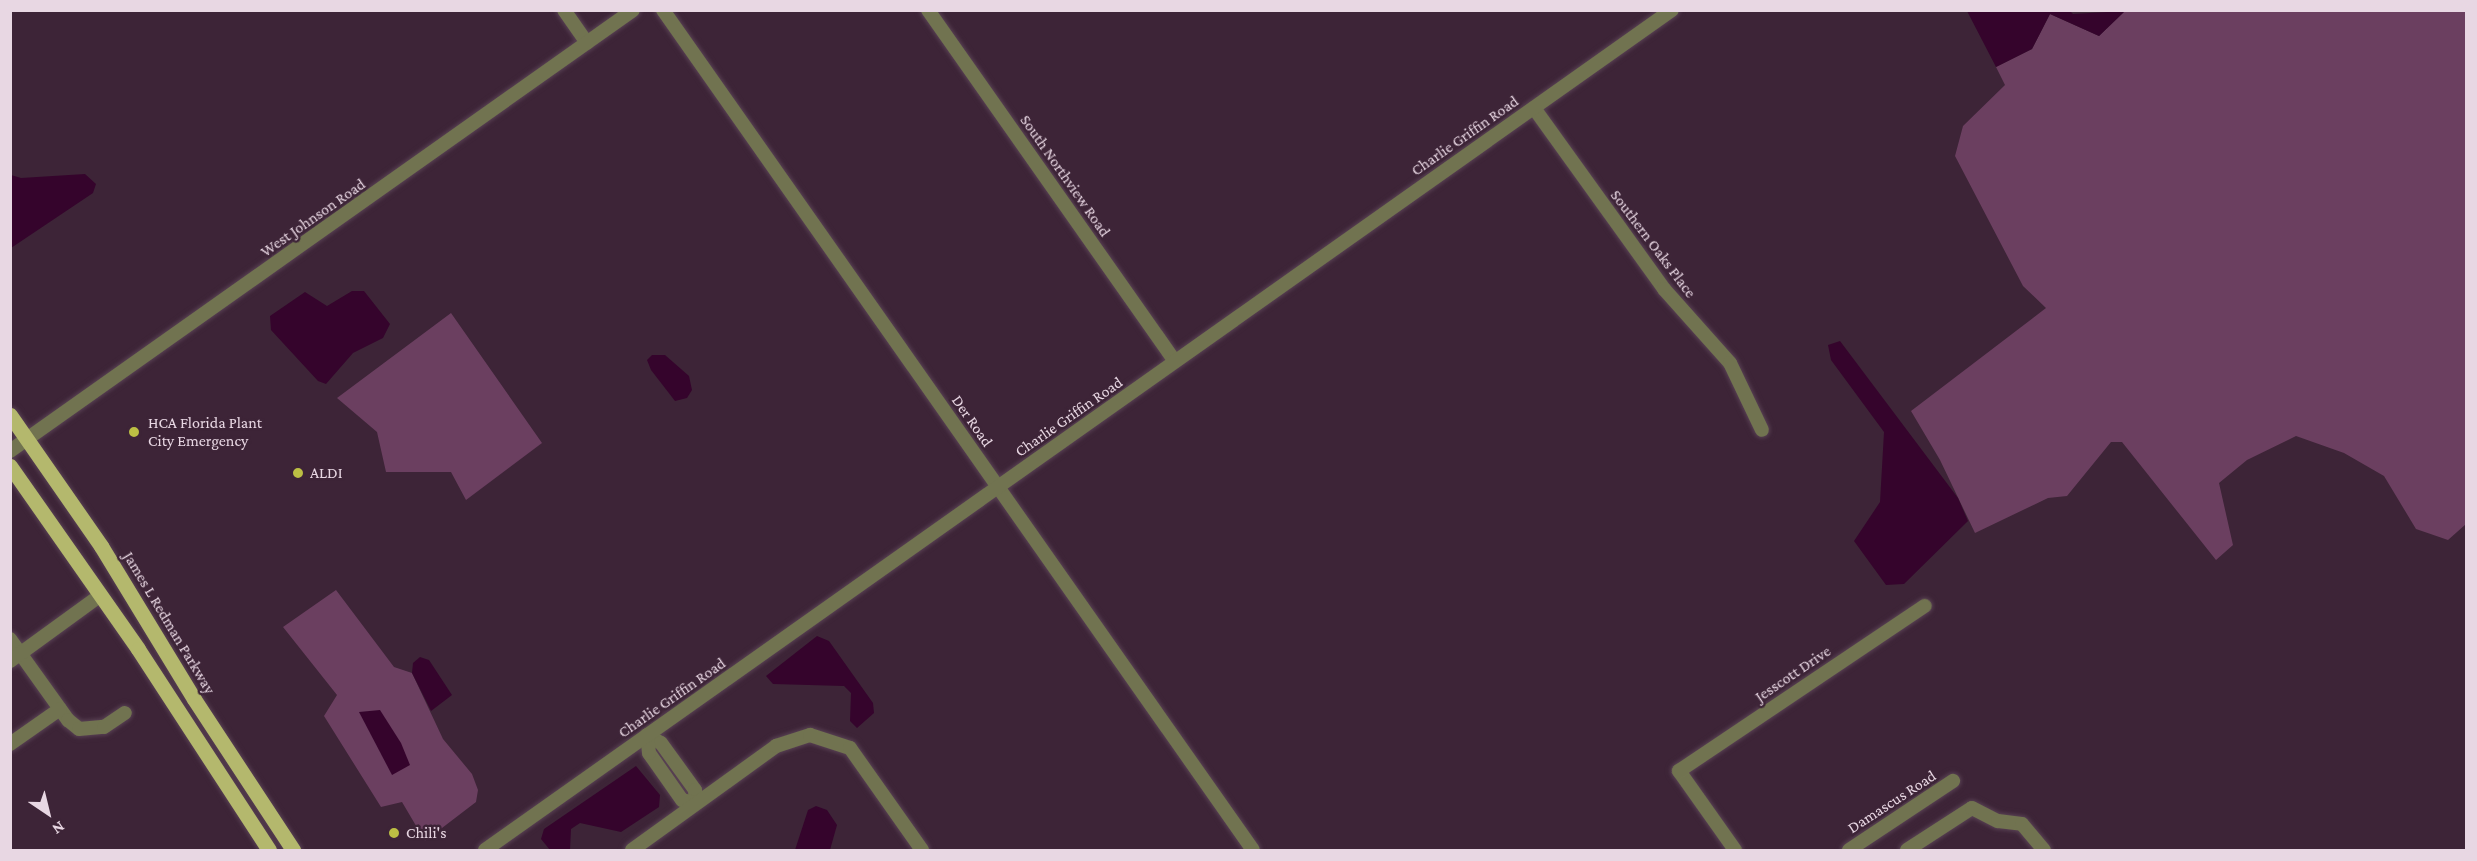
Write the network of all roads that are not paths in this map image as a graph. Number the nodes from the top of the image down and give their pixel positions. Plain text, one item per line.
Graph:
1 (564, 10) edge
2 (633, 10) edge
3 (663, 10) edge
4 (928, 10) edge
5 (1672, 10) edge
6 (587, 43) junction
7 (1534, 108) junction
8 (1175, 361) junction
9 (10, 415) edge
10 (1761, 430) dead end
11 (27, 439) junction
12 (10, 451) edge
13 (10, 466) edge
14 (998, 487) junction
15 (101, 594) junction
16 (1925, 606) dead end
17 (10, 639) edge
18 (16, 657) edge
19 (60, 709) junction
20 (125, 713) dead end
21 (647, 735) junction
22 (10, 744) edge
23 (1953, 782) dead end
24 (696, 803) junction
25 (269, 850) edge
26 (293, 850) edge
27 (485, 850) edge
28 (632, 850) edge
29 (922, 850) edge
30 (1253, 850) edge
31 (1735, 850) edge
32 (1849, 850) edge
33 (1907, 850) edge
34 (2044, 850) edge

1 - 6 street
2 - 6 street, West Johnson Road
3 - 14 street, Der Road
4 - 8 street, South Northview Road
5 - 7 street, Charlie Griffin Road
6 - 11 street, West Johnson Road
7 - 8 street, Charlie Griffin Road
7 - 10 street, Southern Oaks Place
8 - 14 street, Charlie Griffin Road
9 - 11 main road, James L Redman Parkway
11 - 12 street, West Johnson Road
11 - 26 main road, James L Redman Parkway
13 - 15 main road
14 - 21 street, Charlie Griffin Road
14 - 30 street, Der Road
15 - 18 street
15 - 25 main road
16 - 31 street, Jesscott Drive
17 - 18 street
18 - 19 street
19 - 20 street
19 - 22 street
21 - 24 street
21 - 27 street, Charlie Griffin Road
23 - 32 street, Damascus Road
24 - 28 street
24 - 29 street
33 - 34 street

